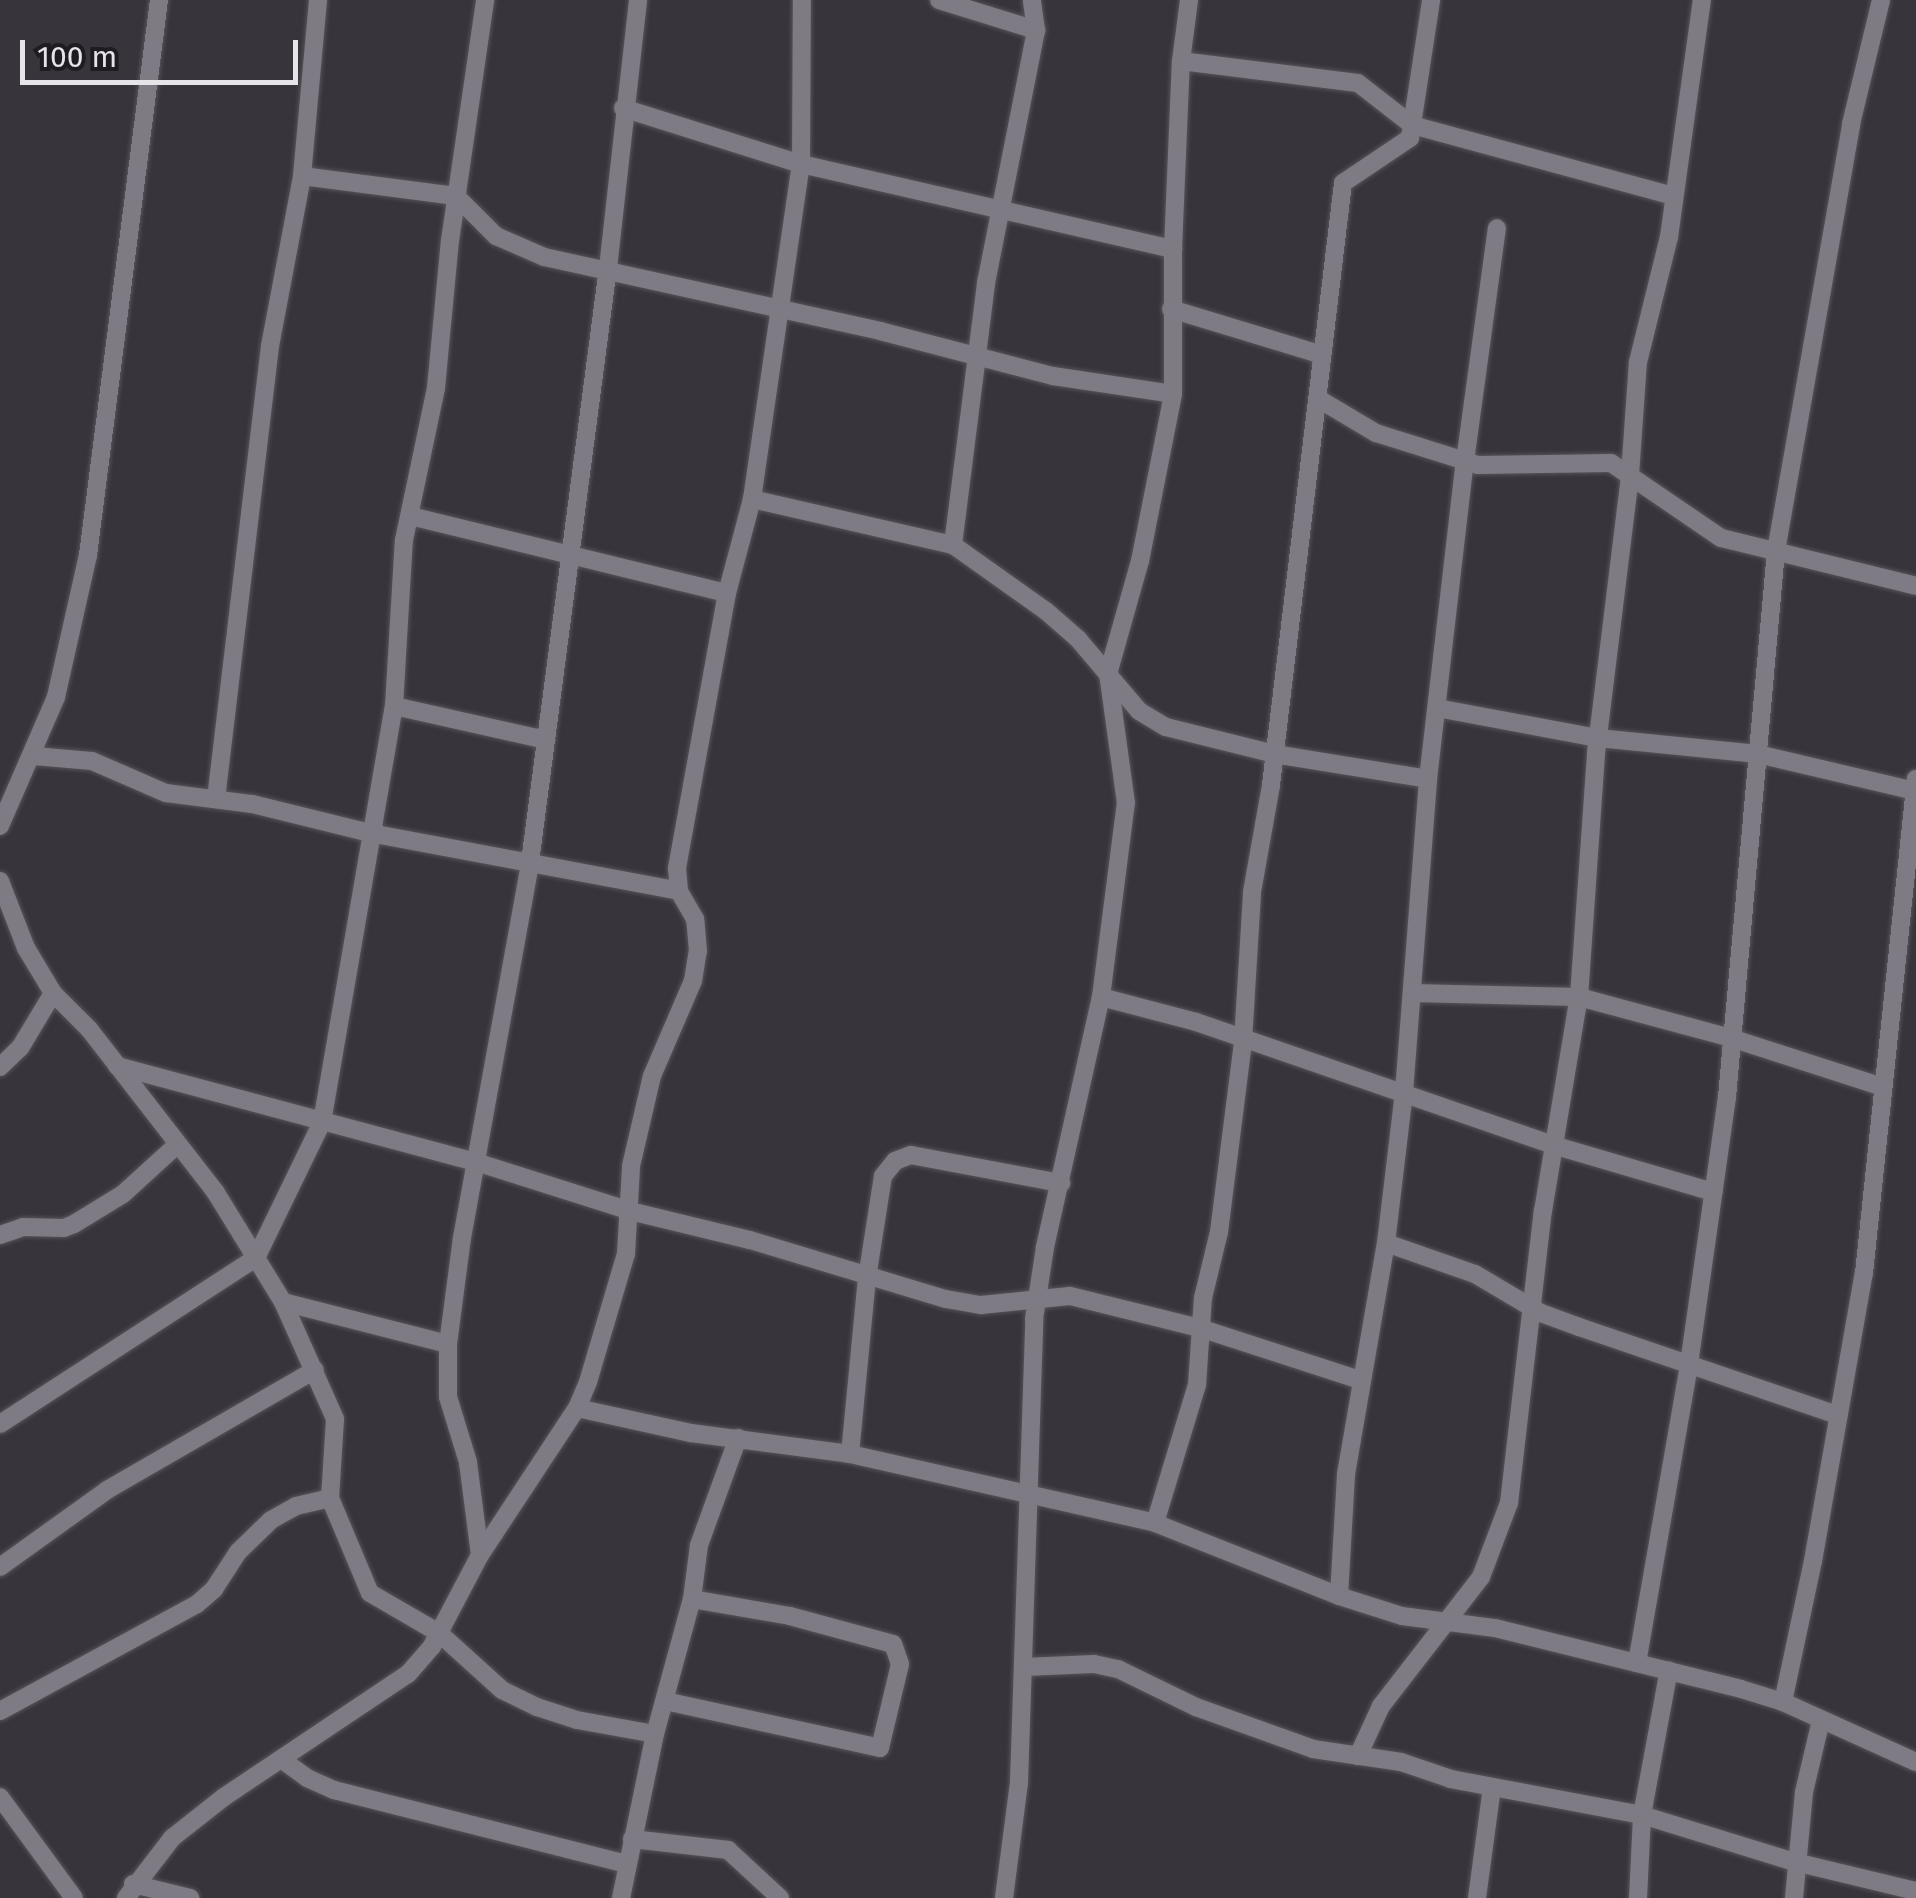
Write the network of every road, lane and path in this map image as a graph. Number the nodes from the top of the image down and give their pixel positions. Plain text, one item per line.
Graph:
1 (159, 0) edge
2 (318, 0) edge
3 (485, 0) edge
4 (638, 0) edge
5 (802, 0) edge
6 (939, 0) edge
7 (1032, 0) edge
8 (1189, 0) edge
9 (1431, 0) edge
10 (1702, 0) edge
11 (1880, 0) edge
12 (1036, 30) junction
13 (1181, 61) junction
14 (623, 108) junction
15 (1412, 125) junction
16 (801, 164) junction
17 (302, 176) junction
18 (456, 196) junction
19 (1674, 196) junction
20 (998, 209) junction
21 (1498, 228) dead end
22 (1174, 249) junction
23 (608, 268) junction
24 (1171, 309) junction
25 (778, 310) junction
26 (1320, 354) junction
27 (975, 356) junction
28 (1173, 394) junction
29 (1317, 398) junction
30 (1464, 461) junction
31 (1630, 475) junction
32 (752, 499) junction
33 (410, 516) junction
34 (953, 545) junction
35 (1776, 551) junction
36 (570, 558) junction
37 (1916, 586) edge
38 (727, 594) junction
39 (1108, 674) junction
40 (394, 706) junction
41 (1437, 708) junction
42 (1598, 738) junction
43 (546, 740) junction
44 (1274, 754) junction
45 (1758, 754) junction
46 (34, 756) junction
47 (1916, 779) edge
48 (1428, 780) junction
49 (1915, 790) edge
50 (216, 799) junction
51 (0, 826) edge
52 (370, 833) junction
53 (530, 862) junction
54 (2, 890) edge
55 (679, 891) junction
56 (1412, 993) junction
57 (53, 994) junction
58 (1101, 997) junction
59 (1579, 997) junction
60 (1731, 1038) junction
61 (1243, 1041) junction
62 (117, 1066) junction
63 (0, 1068) edge
64 (1880, 1086) junction
65 (1404, 1092) junction
66 (322, 1122) junction
67 (178, 1144) junction
68 (1556, 1146) junction
69 (479, 1163) junction
70 (1062, 1183) junction
71 (1714, 1192) junction
72 (630, 1211) junction
73 (0, 1235) edge
74 (1386, 1243) junction
75 (256, 1258) junction
76 (867, 1278) junction
77 (1037, 1296) junction
78 (283, 1302) junction
79 (1533, 1307) junction
80 (1203, 1329) junction
81 (448, 1344) junction
82 (1688, 1364) junction
83 (315, 1370) junction
84 (1360, 1380) junction
85 (577, 1408) junction
86 (1838, 1416) junction
87 (0, 1424) edge
88 (738, 1438) junction
89 (850, 1454) junction
90 (1028, 1494) junction
91 (330, 1498) junction
92 (1155, 1523) junction
93 (480, 1555) junction
94 (0, 1567) edge
95 (1339, 1596) junction
96 (692, 1599) junction
97 (1446, 1624) junction
98 (439, 1634) junction
99 (1637, 1663) junction
100 (1024, 1666) junction
101 (1670, 1670) junction
102 (665, 1701) junction
103 (1782, 1702) junction
104 (0, 1711) edge
105 (1821, 1720) junction
106 (655, 1734) junction
107 (1358, 1756) junction
108 (281, 1760) junction
109 (1916, 1762) edge
110 (1492, 1787) junction
111 (0, 1798) edge
112 (1642, 1815) junction
113 (632, 1838) junction
114 (1795, 1862) junction
115 (626, 1864) junction
116 (1916, 1890) edge
117 (130, 1891) edge
118 (74, 1898) edge
119 (190, 1898) edge
120 (620, 1898) edge
121 (780, 1898) edge
122 (1004, 1898) edge
123 (1477, 1898) edge
124 (1638, 1898) edge
125 (1794, 1898) edge

1 - 46 street
2 - 17 street
3 - 18 street
4 - 14 street
5 - 16 street
6 - 12 street
7 - 12 street
8 - 13 street
9 - 15 street
10 - 19 street
11 - 35 street
12 - 20 street
13 - 15 street
13 - 22 street
14 - 16 street
14 - 23 street
15 - 19 street
15 - 26 street
16 - 20 street
16 - 25 street
17 - 18 street
17 - 50 street
18 - 23 street
18 - 33 street
19 - 31 street
20 - 22 street
20 - 27 street
21 - 30 street
22 - 24 street
23 - 25 street
23 - 36 street
24 - 26 street
24 - 28 street
25 - 27 street
25 - 32 street
26 - 29 street
27 - 28 street
27 - 34 street
28 - 39 street
29 - 30 street
29 - 44 street
30 - 31 street
30 - 41 street
31 - 35 street
31 - 42 street
32 - 34 street
32 - 38 street
33 - 36 street
33 - 40 street
34 - 39 street
35 - 37 street
35 - 45 street
36 - 38 street
36 - 43 street
38 - 55 street
39 - 44 street
39 - 58 street
40 - 43 street
40 - 52 street
41 - 42 street
41 - 48 street
42 - 45 street
42 - 59 street
43 - 53 street
44 - 48 street
44 - 61 street
45 - 49 street
45 - 60 street
46 - 50 street
46 - 51 street
47 - 49 street
48 - 56 street
49 - 64 street
50 - 52 street
52 - 53 street
52 - 66 street
53 - 55 street
53 - 69 street
54 - 57 street
55 - 72 street
56 - 59 street
56 - 65 street
57 - 62 street
57 - 63 street
58 - 61 street
58 - 70 street
59 - 60 street
59 - 68 street
60 - 64 street
60 - 71 street
61 - 65 street
61 - 80 street
62 - 66 street
62 - 67 street
64 - 86 street
65 - 68 street
65 - 74 street
66 - 69 street
66 - 75 street
67 - 73 street
67 - 75 street
68 - 71 street
68 - 79 street
69 - 72 street
69 - 81 street
70 - 76 street
70 - 77 street
71 - 82 street
72 - 76 street
72 - 85 street
74 - 79 street
74 - 84 street
75 - 78 street
75 - 87 street
76 - 77 street
76 - 89 street
77 - 80 street
77 - 90 street
78 - 81 street
78 - 83 street
79 - 82 street
79 - 97 street
80 - 84 street
80 - 92 street
81 - 93 street
82 - 86 street
82 - 99 street
83 - 91 street
83 - 94 street
84 - 95 street
85 - 88 street
85 - 93 street
86 - 103 street
88 - 89 street
88 - 96 street
89 - 90 street
90 - 92 street
90 - 100 street
91 - 98 street
91 - 104 street
92 - 95 street
93 - 98 street
95 - 97 street
96 - 102 street
96 - 102 street
97 - 99 street
97 - 107 street
98 - 106 street
98 - 108 street
99 - 101 street
100 - 107 street
100 - 122 street
101 - 103 street
101 - 112 street
102 - 106 street
103 - 105 street
105 - 109 street
105 - 114 street
106 - 113 street
107 - 110 street
108 - 115 street
108 - 117 street
110 - 112 street
110 - 123 street
111 - 118 street
112 - 114 street
112 - 124 street
113 - 115 street
113 - 121 street
114 - 116 street
114 - 125 street
115 - 120 street
117 - 119 street

